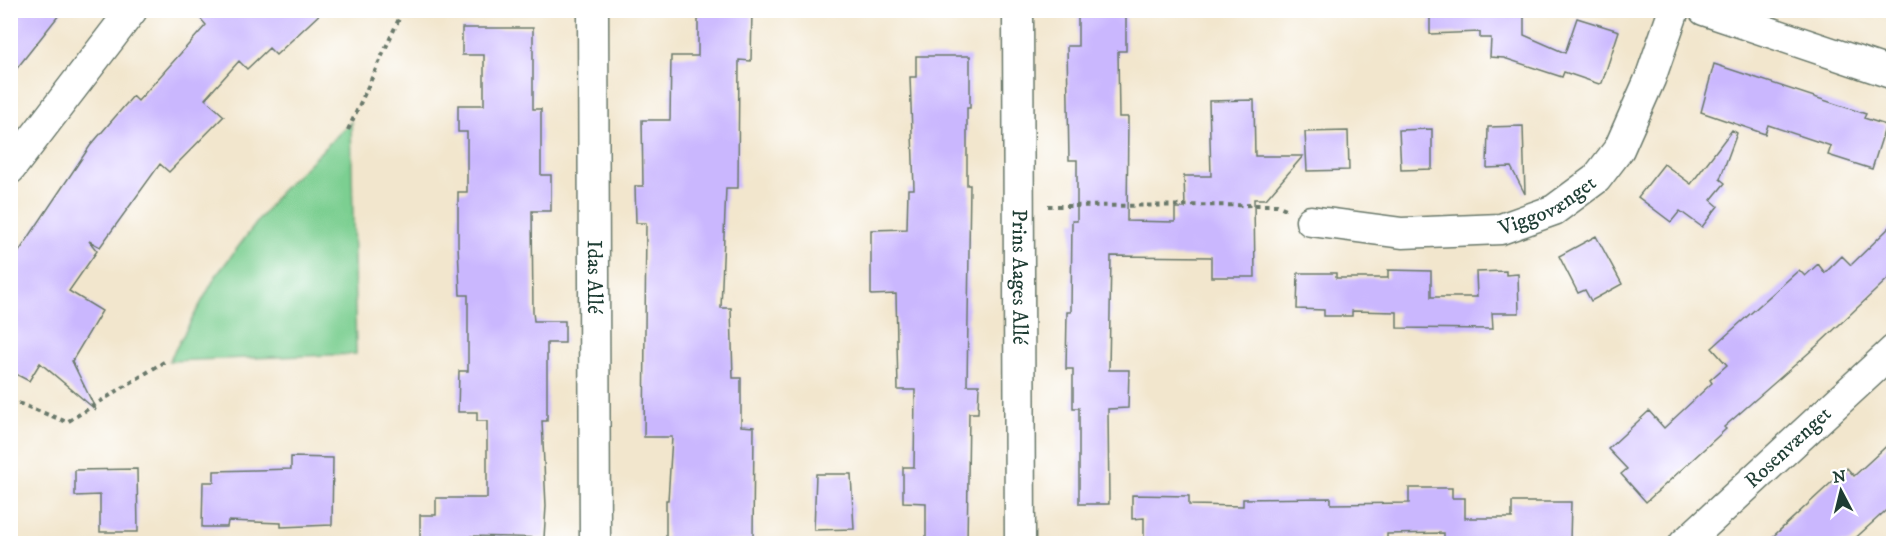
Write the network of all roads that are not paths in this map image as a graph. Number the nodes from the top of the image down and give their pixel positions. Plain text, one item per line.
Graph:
1 (132, 10) edge
2 (593, 10) edge
3 (1018, 10) edge
4 (1674, 10) edge
5 (1704, 10) edge
6 (1893, 74) edge
7 (10, 169) edge
8 (1311, 221) road end
9 (1893, 350) edge
10 (595, 543) edge
11 (1020, 543) edge
12 (1684, 543) edge

1 - 7 street
2 - 10 street, Idas Allé
3 - 11 street, Prins Aages Allé
4 - 8 street, Viggovænget
5 - 6 street
9 - 12 street, Rosenvænget

